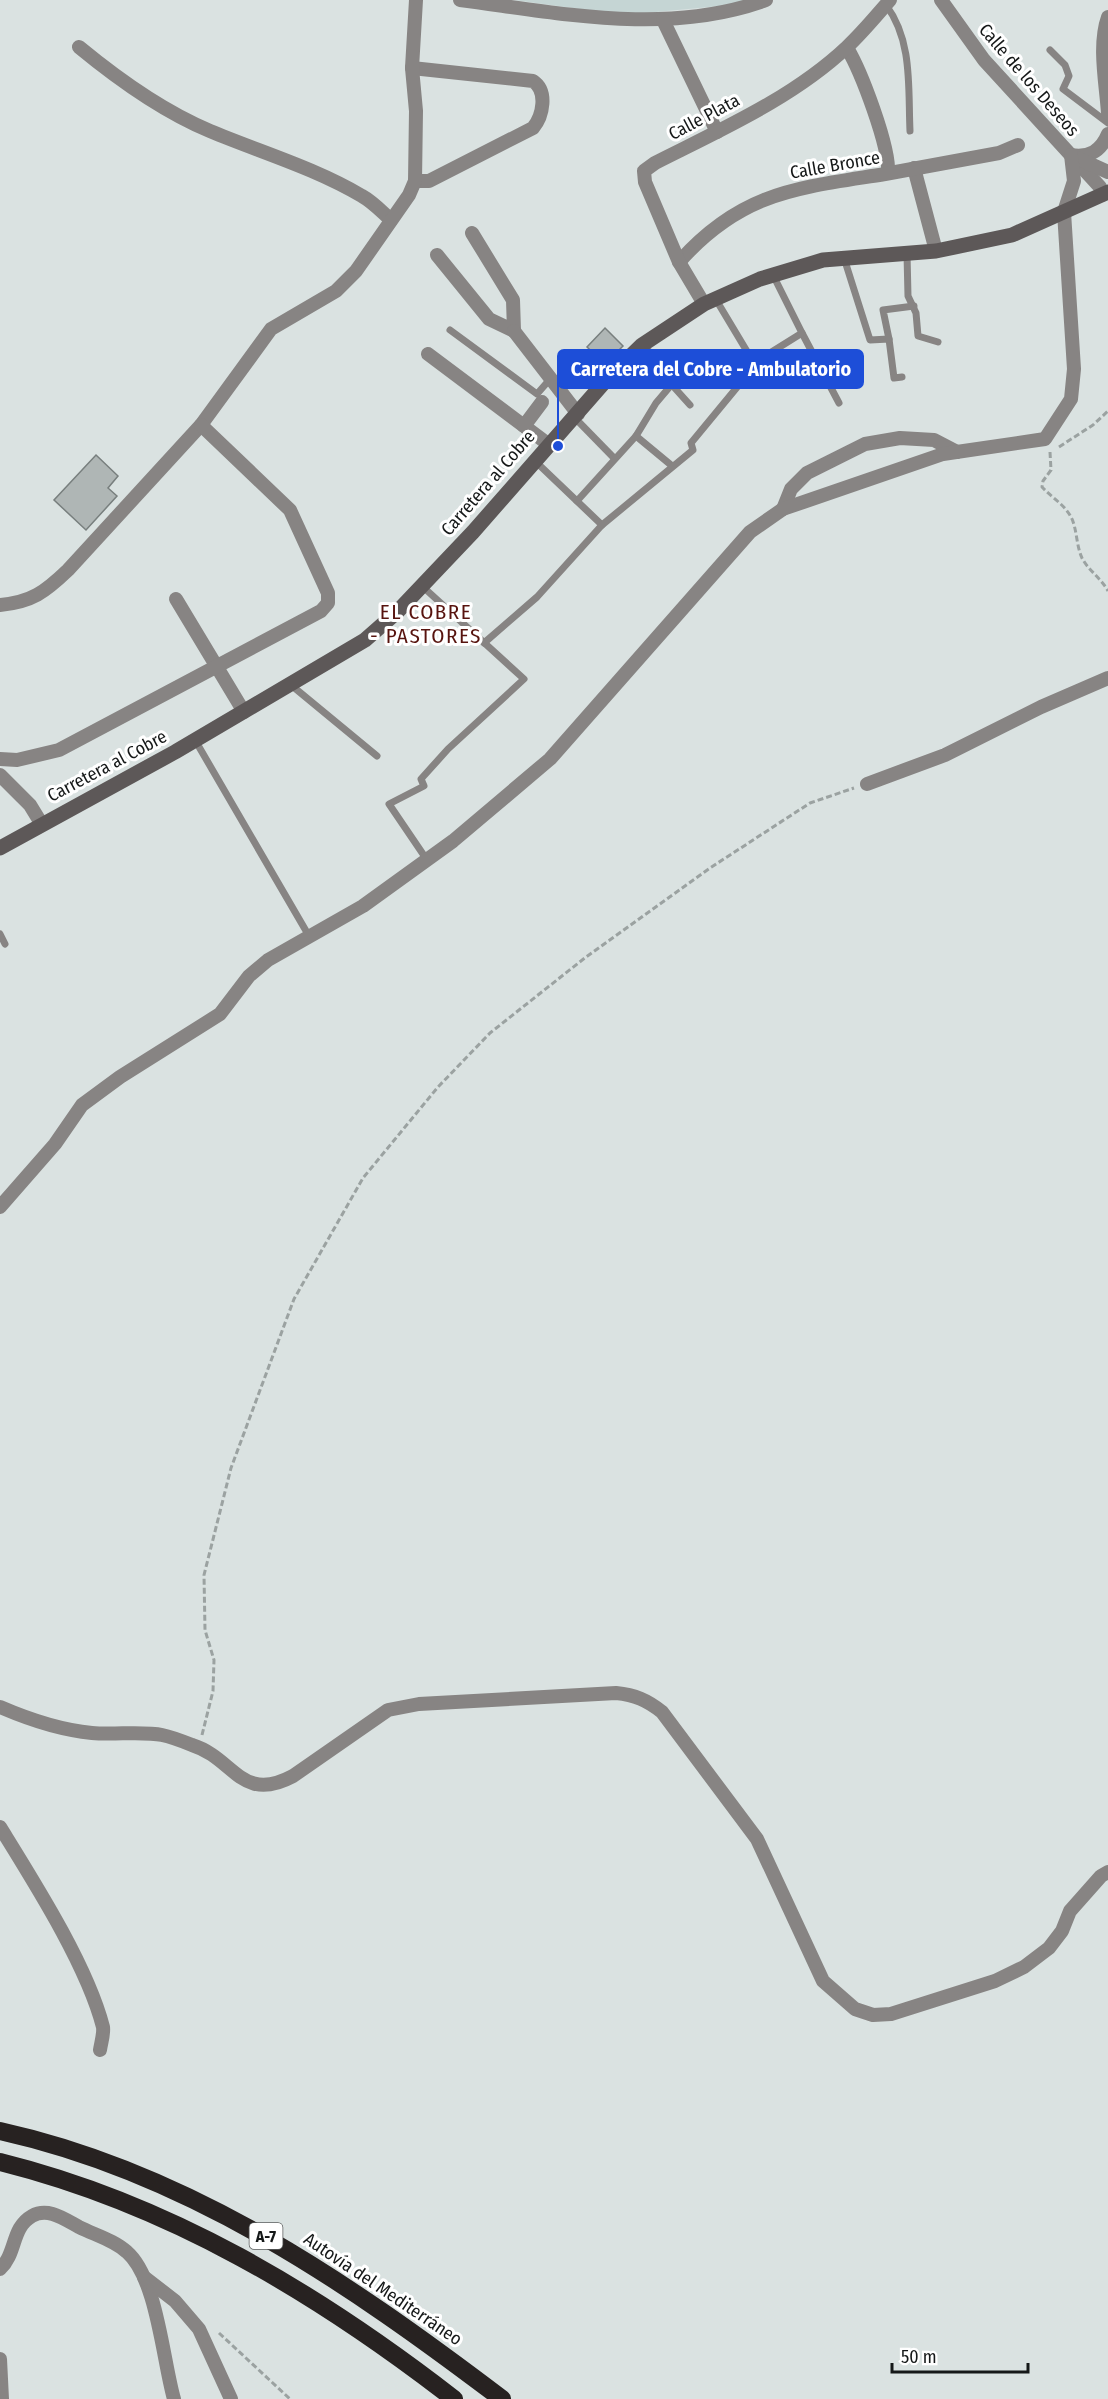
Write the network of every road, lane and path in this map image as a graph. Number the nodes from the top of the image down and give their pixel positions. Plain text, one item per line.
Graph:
1 (416, 0) edge
2 (460, 0) edge
3 (766, 0) edge
4 (941, 0) edge
5 (888, 2) edge
6 (1108, 17) edge
7 (663, 20) junction
8 (79, 47) dead end
9 (847, 48) junction
10 (1050, 50) dead end
11 (412, 68) junction
12 (1108, 113) edge
13 (1108, 123) edge
14 (910, 131) dead end
15 (717, 132) junction
16 (1108, 134) edge
17 (1018, 145) dead end
18 (1071, 155) junction
19 (914, 168) junction
20 (1108, 172) edge
21 (888, 173) junction
22 (415, 181) junction
23 (1105, 194) edge
24 (1064, 212) junction
25 (391, 220) junction
26 (472, 233) dead end
27 (936, 251) junction
28 (907, 254) junction
29 (437, 255) dead end
30 (844, 258) junction
31 (679, 262) junction
32 (773, 275) junction
33 (709, 301) junction
34 (914, 306) junction
35 (450, 330) dead end
36 (514, 331) junction
37 (802, 333) junction
38 (889, 339) junction
39 (938, 342) dead end
40 (642, 345) junction
41 (428, 354) dead end
42 (754, 363) junction
43 (902, 377) dead end
44 (551, 378) junction
45 (672, 385) junction
46 (542, 402) dead end
47 (839, 403) dead end
48 (690, 405) dead end
49 (1108, 411) edge
50 (576, 415) junction
51 (201, 425) junction
52 (524, 426) junction
53 (636, 436) junction
54 (1045, 439) junction
55 (548, 444) junction
56 (957, 452) junction
57 (1050, 453) junction
58 (615, 458) junction
59 (535, 461) junction
60 (671, 465) junction
61 (577, 501) junction
62 (783, 509) junction
63 (602, 525) junction
64 (422, 586) junction
65 (1108, 591) edge
66 (177, 599) dead end
67 (0, 605) edge
68 (484, 643) junction
69 (217, 666) junction
70 (1108, 678) edge
71 (291, 684) junction
72 (244, 712) junction
73 (195, 740) junction
74 (377, 756) dead end
75 (0, 759) edge
76 (0, 775) edge
77 (867, 784) joint
78 (41, 823) junction
79 (0, 848) edge
80 (426, 860) junction
81 (0, 934) edge
82 (309, 936) junction
83 (5, 944) dead end
84 (0, 1208) edge
85 (0, 1707) edge
86 (197, 1746) junction
87 (0, 1827) edge
88 (1108, 1872) edge
89 (100, 2050) dead end
90 (0, 2131) edge
91 (0, 2162) edge
92 (0, 2269) edge
93 (144, 2277) junction
94 (211, 2327) dead end
95 (0, 2359) edge
96 (2, 2399) edge
97 (174, 2399) edge
98 (231, 2399) edge
99 (290, 2399) edge
100 (454, 2399) edge
101 (502, 2399) edge

1 - 11 street
2 - 7 street
3 - 7 street
4 - 18 street, Calle de los Deseos
5 - 9 street, Calle Plata
5 - 14 lane
6 - 12 street
7 - 15 street
8 - 25 street
9 - 15 street, Calle Plata
9 - 21 street
10 - 13 lane
11 - 22 street
11 - 22 street
15 - 31 street, Calle Plata
16 - 18 street
17 - 19 street, Calle Bronce
18 - 20 street, Calle de los Deseos
18 - 23 street, Calle de los Deseos
18 - 24 street, Calle de los Deseos
19 - 21 street, Calle Bronce
19 - 27 street
21 - 31 street, Calle Bronce
22 - 25 street
23 - 24 street, Carretera al Cobre
24 - 27 street, Carretera al Cobre
24 - 54 street
25 - 51 street
26 - 36 street
27 - 28 street, Carretera al Cobre
28 - 30 street, Carretera al Cobre
28 - 34 lane
29 - 36 street
30 - 32 street, Carretera al Cobre
30 - 38 lane
31 - 33 street, Calle Plata
32 - 33 street, Carretera al Cobre
32 - 37 lane
33 - 40 street, Carretera al Cobre
33 - 42 lane
34 - 38 lane
34 - 39 lane
35 - 44 lane
36 - 44 street
37 - 42 lane
37 - 47 lane
38 - 43 lane
40 - 45 lane
40 - 50 street, Carretera al Cobre
41 - 52 street
42 - 60 lane
44 - 50 street
45 - 48 lane
45 - 53 lane
46 - 52 street
49 - 57 path
50 - 55 street, Carretera al Cobre
50 - 58 lane
51 - 67 street
51 - 69 street
52 - 55 street
53 - 58 lane
53 - 60 lane
54 - 56 street
54 - 57 path
55 - 59 street, Carretera al Cobre
56 - 62 street
56 - 62 street
57 - 65 path
58 - 61 lane
59 - 61 lane
59 - 64 street, Carretera al Cobre
60 - 63 lane
61 - 63 lane
62 - 80 street
63 - 68 lane
64 - 68 lane
64 - 71 street, Carretera al Cobre
66 - 69 street
68 - 80 lane
69 - 72 street
69 - 75 street
70 - 77 street
71 - 72 street, Carretera al Cobre
71 - 74 lane
72 - 73 street, Carretera al Cobre
73 - 78 street, Carretera al Cobre
73 - 82 lane
76 - 78 street
77 - 86 path
78 - 79 street, Carretera al Cobre
80 - 82 street
81 - 83 lane
82 - 84 street
85 - 86 street
86 - 88 street
87 - 89 street
90 - 101 highway, Autovía del Mediterráneo / A-7
91 - 100 highway, A-7
92 - 93 street
93 - 97 street
93 - 98 street
94 - 99 path
95 - 96 street

